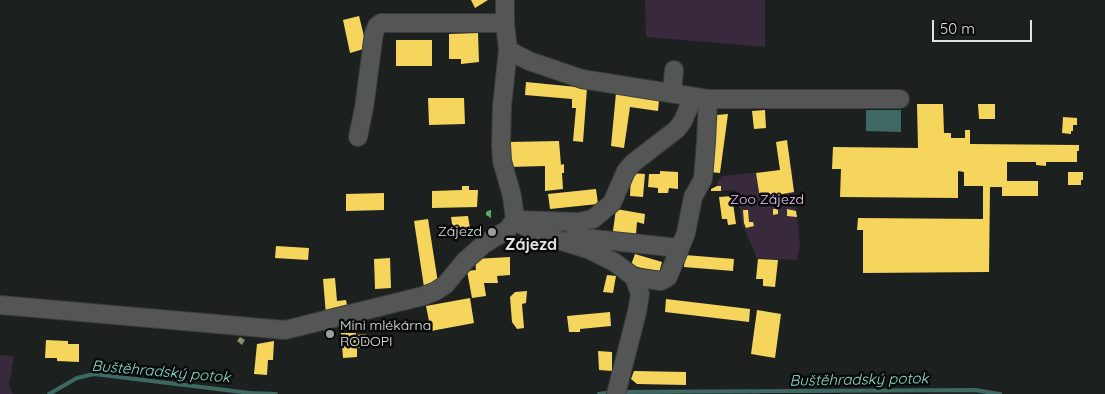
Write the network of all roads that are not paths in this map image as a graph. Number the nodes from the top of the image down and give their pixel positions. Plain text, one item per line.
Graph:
1 (505, 0) edge
2 (505, 23) junction
3 (508, 50) junction
4 (674, 70) dead end
5 (672, 94) junction
6 (700, 98) junction
7 (900, 99) dead end
8 (358, 136) dead end
9 (515, 220) junction
10 (565, 240) junction
11 (679, 248) junction
12 (634, 277) junction
13 (0, 305) edge
14 (618, 388) edge

1 - 2 street
2 - 3 street
2 - 8 street
3 - 5 street
3 - 9 street
4 - 5 street
5 - 6 street
6 - 7 street
6 - 9 street
6 - 11 street
9 - 10 street
9 - 13 street
10 - 11 street
10 - 12 street
11 - 12 street
12 - 14 street

